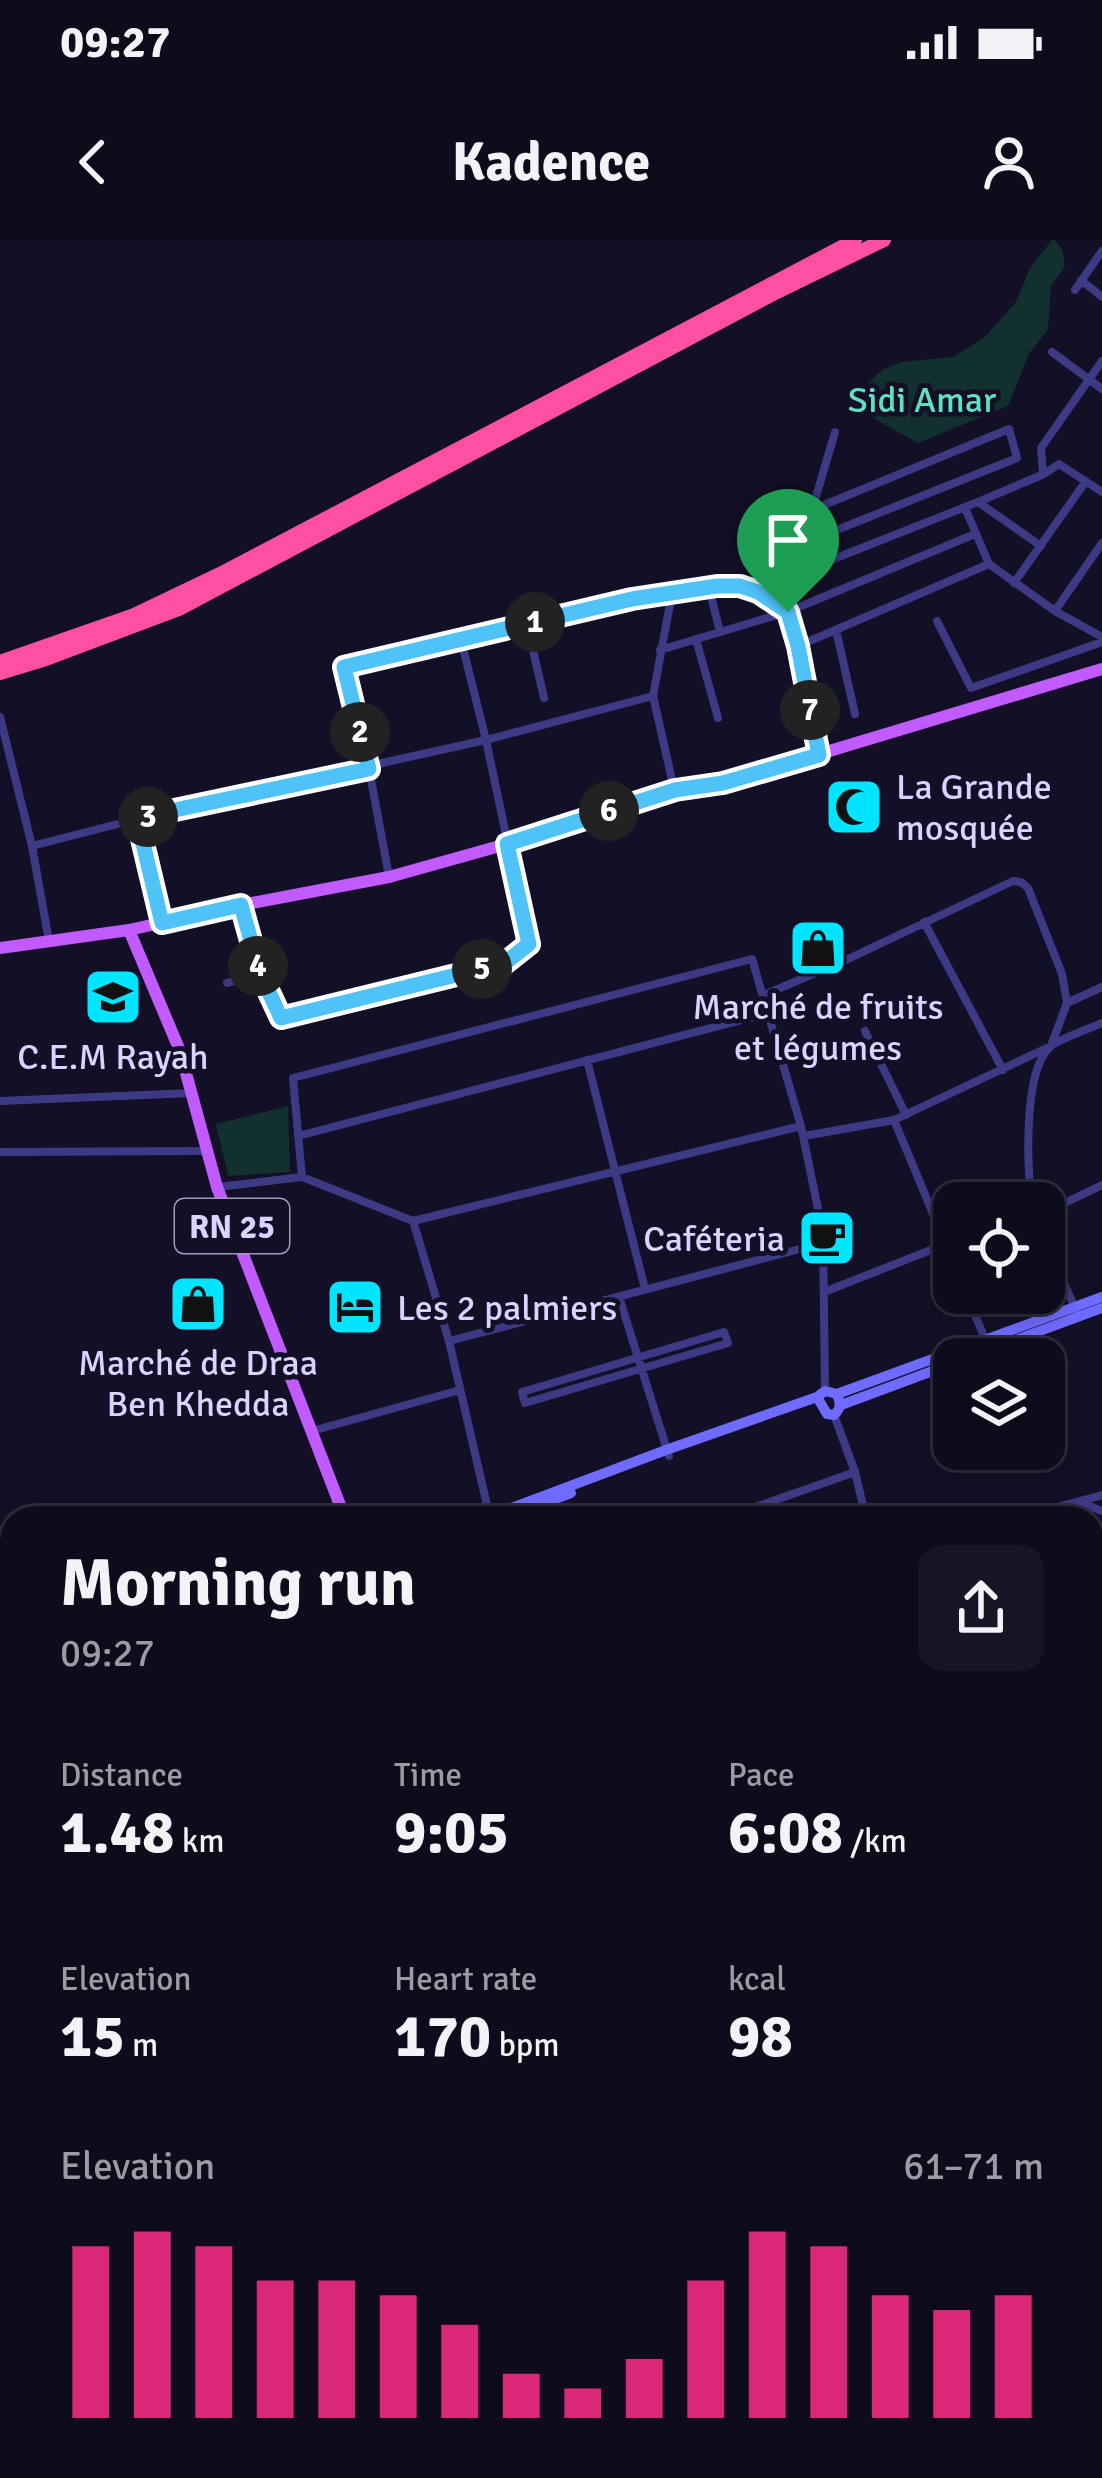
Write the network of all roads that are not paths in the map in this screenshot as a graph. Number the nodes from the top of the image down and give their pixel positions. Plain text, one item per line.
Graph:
1 (854, 240) edge
2 (884, 240) edge
3 (1102, 250) edge
4 (1102, 297) edge
5 (1052, 352) dead end
6 (1102, 362) edge
7 (1090, 380) junction
8 (1102, 388) edge
9 (835, 432) dead end
10 (1043, 474) junction
11 (1086, 481) junction
12 (1102, 492) edge
13 (978, 502) junction
14 (965, 508) junction
15 (812, 510) junction
16 (975, 534) junction
17 (804, 543) junction
18 (1102, 543) edge
19 (1041, 546) junction
20 (989, 565) junction
21 (793, 575) junction
22 (1014, 583) junction
23 (710, 588) junction
24 (672, 593) junction
25 (1055, 611) junction
26 (788, 612) junction
27 (937, 621) dead end
28 (527, 624) junction
29 (836, 630) junction
30 (720, 632) junction
31 (1101, 637) edge
32 (696, 639) junction
33 (461, 640) junction
34 (798, 646) junction
35 (660, 650) junction
36 (0, 662) edge
37 (1102, 669) edge
38 (0, 673) edge
39 (653, 696) junction
40 (544, 698) dead end
41 (855, 714) dead end
42 (0, 717) edge
43 (718, 718) dead end
44 (486, 740) junction
45 (819, 755) junction
46 (369, 769) junction
47 (675, 790) junction
48 (137, 818) junction
49 (507, 844) junction
50 (32, 846) junction
51 (389, 877) junction
52 (241, 905) junction
53 (924, 922) junction
54 (162, 923) junction
55 (129, 930) junction
56 (49, 942) junction
57 (0, 948) edge
58 (260, 973) junction
59 (226, 983) dead end
60 (1102, 987) edge
61 (764, 995) junction
62 (1067, 1003) junction
63 (768, 1012) junction
64 (1102, 1023) edge
65 (866, 1031) dead end
66 (1051, 1046) junction
67 (587, 1060) junction
68 (1003, 1070) junction
69 (193, 1094) junction
70 (0, 1101) edge
71 (906, 1115) junction
72 (894, 1120) junction
73 (802, 1131) junction
74 (298, 1136) junction
75 (207, 1151) junction
76 (0, 1152) edge
77 (615, 1171) junction
78 (302, 1177) junction
79 (1030, 1182) edge
80 (1102, 1185) edge
81 (217, 1187) junction
82 (1065, 1203) edge
83 (933, 1213) edge
84 (413, 1221) junction
85 (823, 1243) junction
86 (933, 1249) edge
87 (1065, 1286) edge
88 (645, 1289) junction
89 (824, 1292) junction
90 (619, 1297) junction
91 (1102, 1297) edge
92 (1102, 1308) edge
93 (1077, 1312) junction
94 (988, 1338) edge
95 (1014, 1338) edge
96 (448, 1341) junction
97 (638, 1358) junction
98 (933, 1360) edge
99 (641, 1369) junction
100 (933, 1369) edge
101 (460, 1390) junction
102 (829, 1401) junction
103 (312, 1431) junction
104 (668, 1453) junction
105 (855, 1472) junction
106 (1102, 1495) edge
107 (1079, 1502) junction
108 (340, 1506) edge
109 (486, 1506) edge
110 (519, 1506) edge
111 (536, 1506) edge
112 (768, 1506) edge
113 (863, 1506) edge
114 (1064, 1506) edge
115 (1089, 1506) edge

1 - 36 highway
2 - 38 highway
3 - 4 street
5 - 7 street
6 - 7 street
7 - 8 street
7 - 10 street
9 - 15 street
10 - 11 street
10 - 13 street
11 - 12 street
11 - 19 street
13 - 14 street
13 - 19 street
14 - 16 street
14 - 21 street
15 - 17 street
15 - 17 street
16 - 20 street
16 - 26 street
17 - 21 street
18 - 25 street
19 - 22 street
20 - 22 street
20 - 29 street
21 - 26 street
22 - 25 street
23 - 24 street
23 - 26 street
23 - 30 street
24 - 28 street
24 - 35 street
25 - 31 street
26 - 30 street
26 - 34 street
27 - 31 street
28 - 33 street
28 - 40 street
29 - 34 street
29 - 41 street
30 - 32 street
32 - 35 street
32 - 43 street
33 - 44 street
33 - 46 street
34 - 45 street
35 - 39 street
37 - 45 main road
39 - 44 street
39 - 47 street
42 - 50 street
44 - 46 street
44 - 49 street
45 - 47 main road
46 - 48 street
46 - 51 street
47 - 49 main road
48 - 50 street
48 - 54 street
49 - 51 main road
49 - 58 street
50 - 56 street
51 - 52 main road
52 - 54 main road
52 - 58 street
53 - 61 street
53 - 62 street
53 - 68 street
54 - 55 main road
55 - 56 main road
55 - 69 main road, RN 25
56 - 57 main road
58 - 59 street
60 - 62 street
61 - 63 street
61 - 74 street
62 - 66 street
63 - 67 street
63 - 73 street
64 - 66 street
65 - 71 street
66 - 68 street
66 - 79 street
67 - 74 street
67 - 77 street
68 - 71 street
69 - 70 street
69 - 75 main road, RN 25
71 - 72 street
72 - 73 street
72 - 83 street
73 - 77 street
73 - 85 street
74 - 78 street
75 - 76 street
75 - 81 main road, RN 25
77 - 84 street
77 - 88 street
78 - 81 street
78 - 84 street
80 - 82 street
81 - 103 main road, RN 25
84 - 96 street
85 - 88 street
85 - 89 street
86 - 89 street
87 - 93 street
88 - 90 street
89 - 102 street
90 - 96 street
90 - 97 street
91 - 93 main road
92 - 93 main road
93 - 94 main road
93 - 95 main road
96 - 101 street
97 - 99 street
97 - 99 street
97 - 99 street
98 - 102 main road
99 - 104 street
100 - 102 main road
101 - 103 street
101 - 109 street
102 - 104 main road
102 - 105 street
103 - 108 main road, RN 25
104 - 110 main road
104 - 111 main road
105 - 112 street
105 - 113 street
106 - 107 street
107 - 114 street
107 - 115 street

